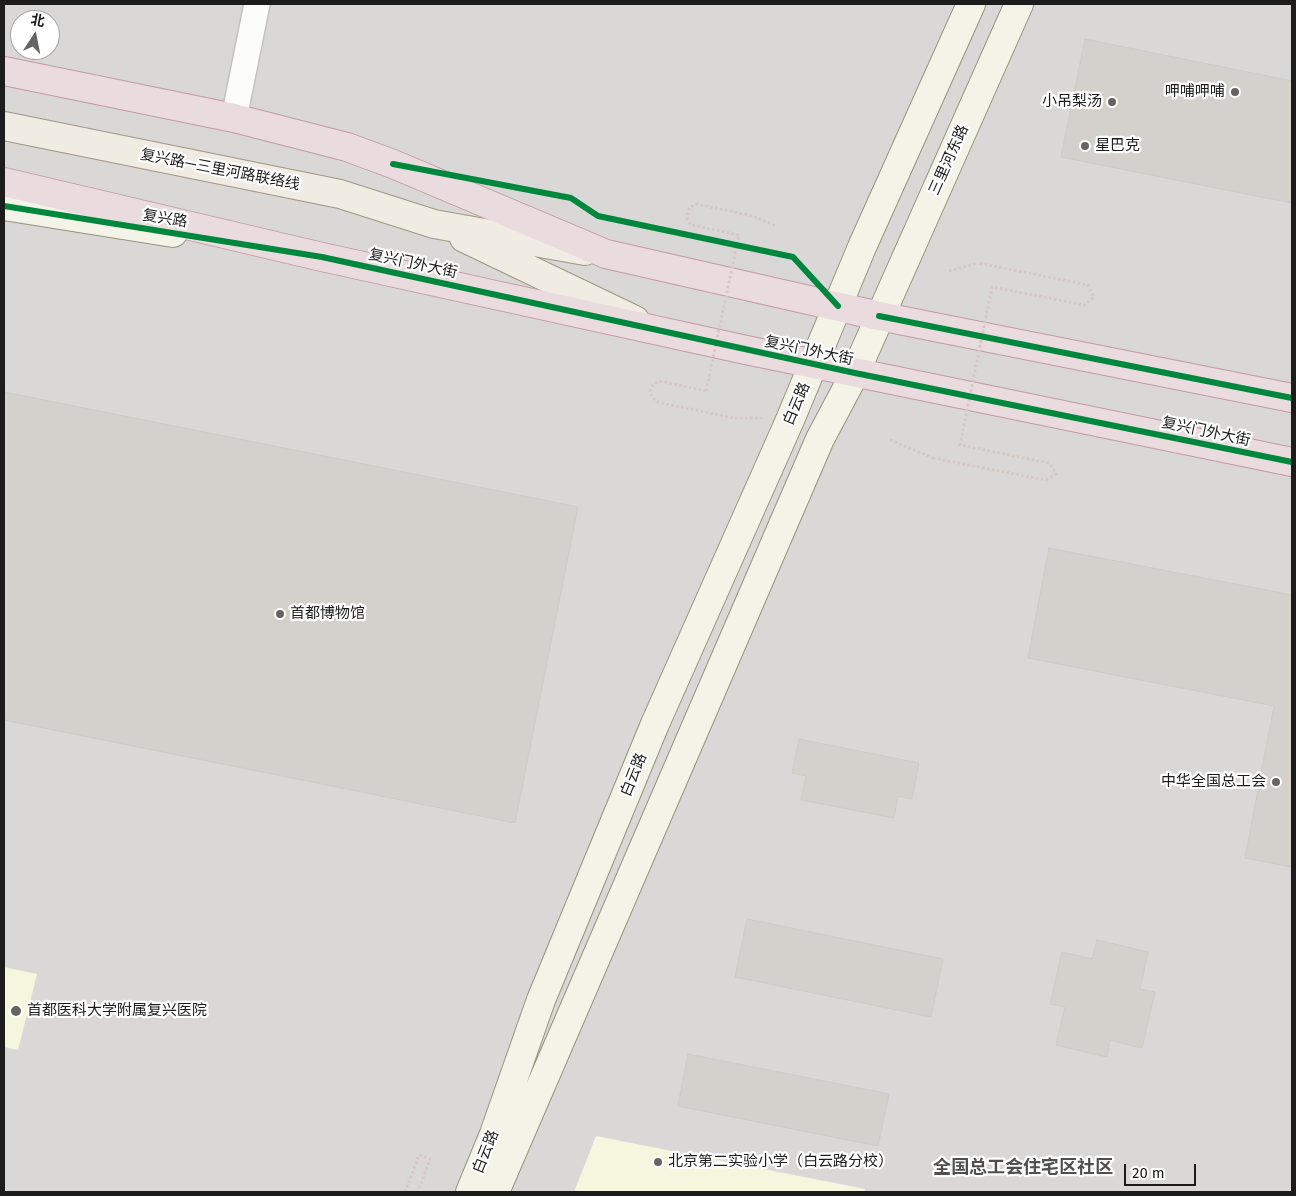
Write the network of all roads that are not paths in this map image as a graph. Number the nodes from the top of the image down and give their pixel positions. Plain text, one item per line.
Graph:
1 (257, 4) edge
2 (971, 4) edge
3 (1019, 4) edge
4 (4, 66) edge
5 (4, 71) edge
6 (48, 80) junction
7 (234, 118) junction
8 (4, 126) edge
9 (4, 182) edge
10 (4, 206) edge
11 (434, 224) junction
12 (606, 254) junction
13 (322, 257) junction
14 (838, 306) junction
15 (879, 316) junction
16 (652, 328) junction
17 (814, 364) junction
18 (855, 373) junction
19 (1292, 398) edge
20 (1292, 462) edge
21 (470, 1192) edge
22 (495, 1192) edge

1 - 7 street
2 - 14 main road
3 - 15 main road, 三里河东路
4 - 6 main road
5 - 6 highway
6 - 7 highway
7 - 12 highway
8 - 11 main road, 复兴路—三里河路联络线
9 - 13 highway, 复兴门外大街
10 - 13 main road, 复兴路
11 - 12 main road
11 - 16 main road
12 - 14 highway
13 - 16 highway, 复兴门外大街
14 - 15 highway
14 - 17 main road, 白云路
15 - 18 main road, 三里河东路
15 - 19 highway
16 - 17 highway, 复兴门外大街
17 - 18 highway, 复兴门外大街
17 - 21 main road, 白云路
18 - 20 highway, 复兴门外大街
18 - 22 main road, 白云路

